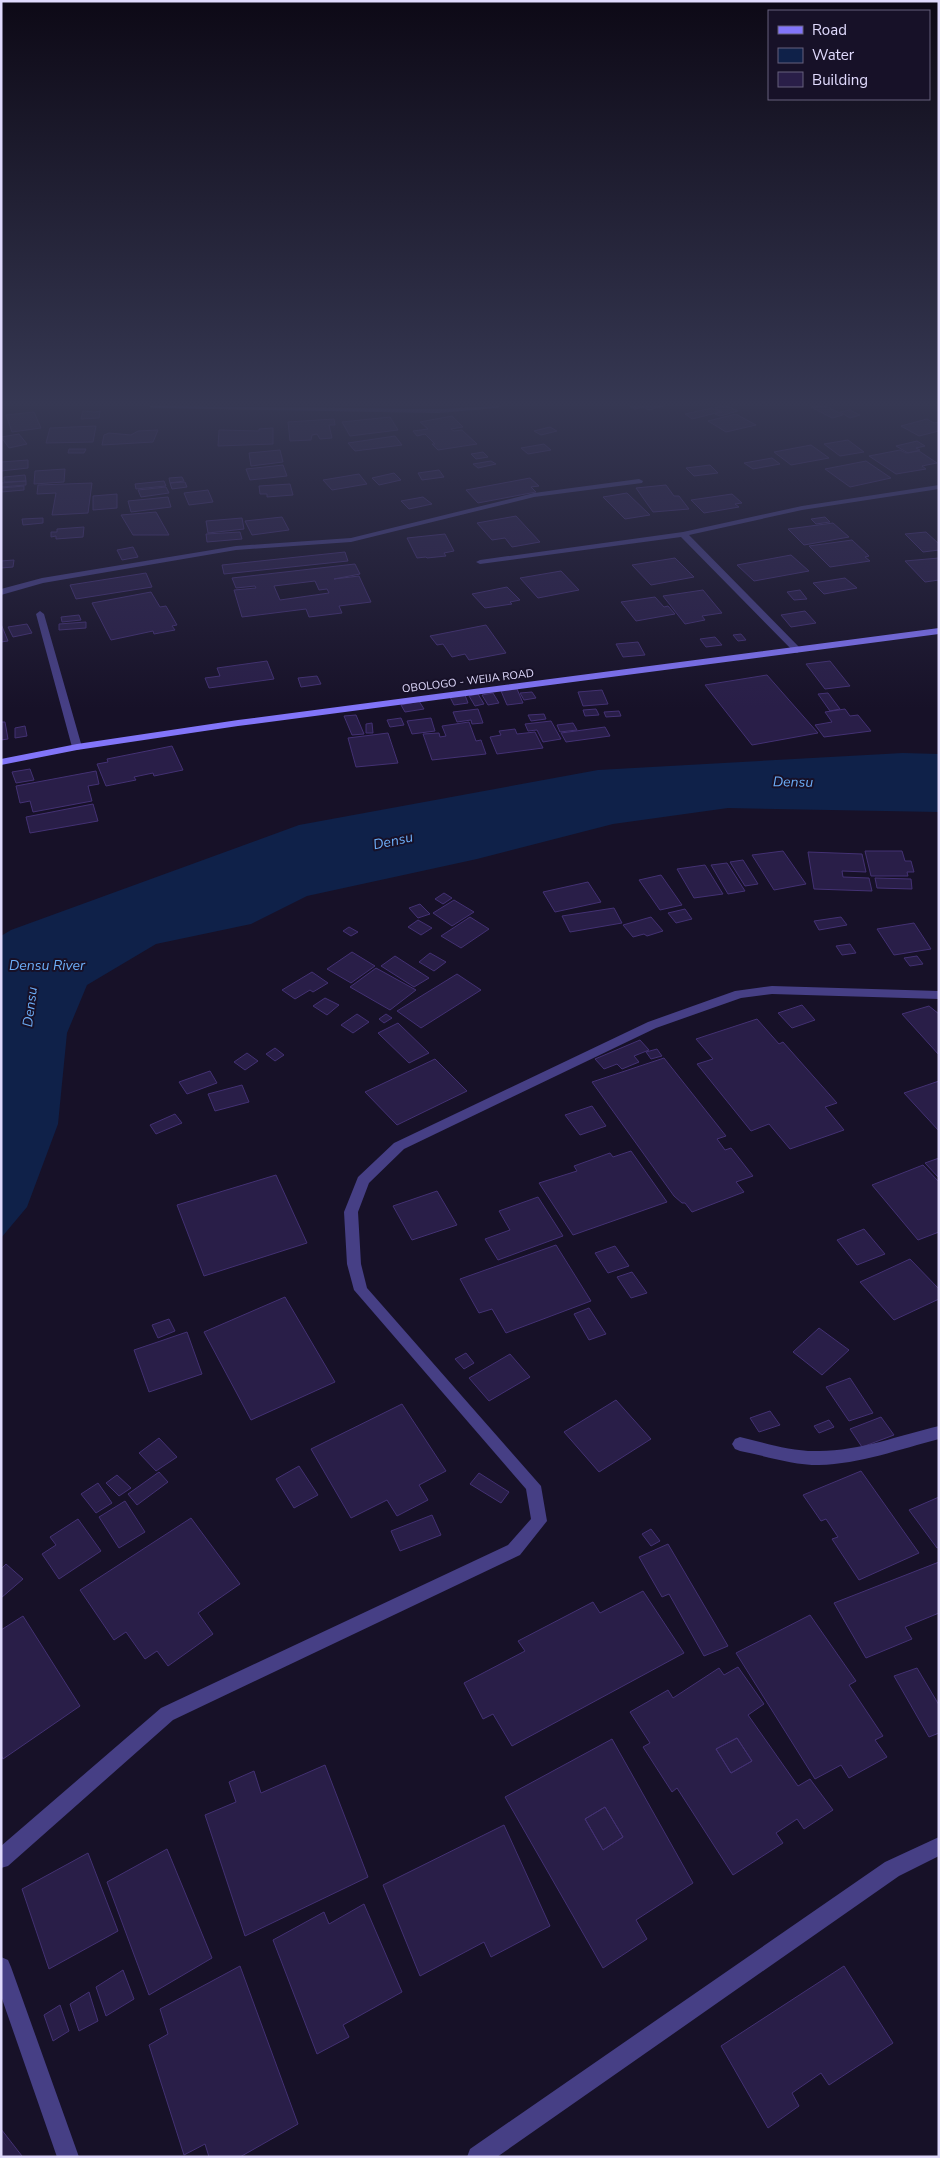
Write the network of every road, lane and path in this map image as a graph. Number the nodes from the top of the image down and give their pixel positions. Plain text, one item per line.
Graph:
1 (486, 507) edge
2 (810, 507) edge
3 (683, 534) junction
4 (480, 562) dead end
5 (1, 592) edge
6 (40, 614) dead end
7 (939, 631) edge
8 (797, 650) junction
9 (78, 747) junction
10 (1, 762) edge
11 (939, 995) edge
12 (939, 1432) edge
13 (740, 1444) dead end
14 (939, 1846) edge
15 (1, 1859) edge
16 (1, 1967) edge
17 (68, 2157) edge
18 (478, 2157) edge

1 - 5 street
2 - 3 street
3 - 4 street
3 - 8 street
6 - 9 street
7 - 8 street, OBOLOGO - WEIJA ROAD
8 - 9 street, OBOLOGO - WEIJA ROAD
9 - 10 street, OBOLOGO - WEIJA ROAD
11 - 15 street
12 - 13 street
14 - 18 street
16 - 17 street

